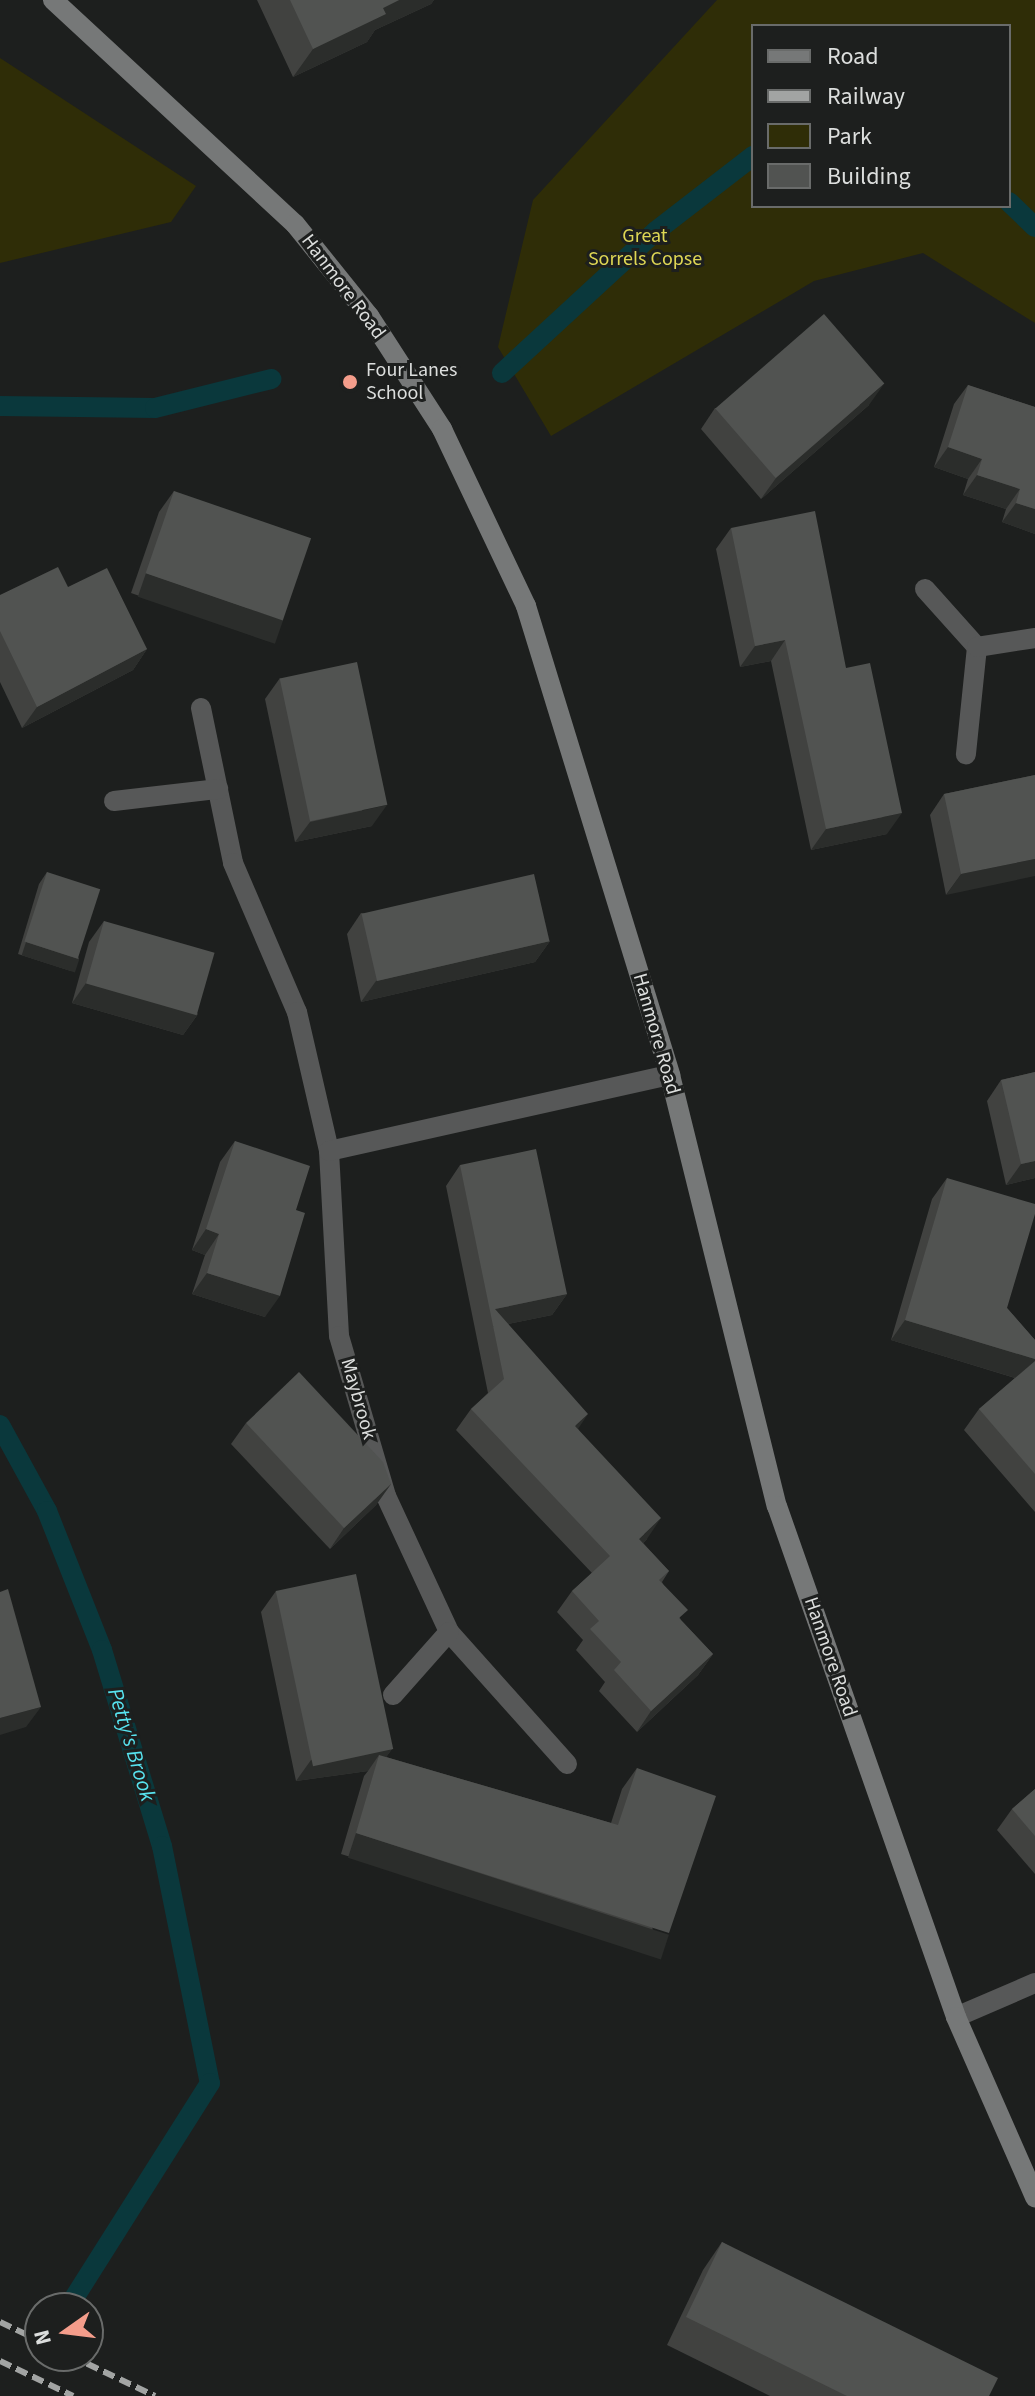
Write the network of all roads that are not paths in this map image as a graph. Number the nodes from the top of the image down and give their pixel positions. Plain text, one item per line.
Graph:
1 (53, 0) edge
2 (925, 589) dead end
3 (1035, 638) edge
4 (977, 647) junction
5 (201, 708) dead end
6 (966, 754) dead end
7 (218, 789) junction
8 (114, 801) dead end
9 (670, 1075) junction
10 (329, 1151) junction
11 (449, 1632) junction
12 (393, 1695) dead end
13 (567, 1764) dead end
14 (1035, 1983) edge
15 (956, 2017) junction
16 (1035, 2197) edge

1 - 9 street, Hanmore Road
2 - 4 street
3 - 4 street
4 - 6 street
5 - 7 street, Maybrook
7 - 8 street
7 - 10 street, Maybrook
9 - 10 street
9 - 15 street, Hanmore Road
10 - 11 street, Maybrook
11 - 12 street
11 - 13 street, Maybrook
14 - 15 street
15 - 16 street, Hanmore Road

